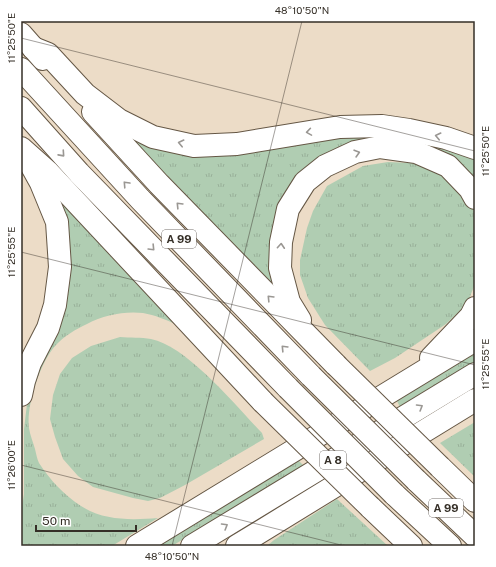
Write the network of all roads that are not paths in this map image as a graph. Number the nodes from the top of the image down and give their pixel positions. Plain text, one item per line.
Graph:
1 (27, 41) edge
2 (21, 69) edge
3 (21, 108) edge
4 (21, 148) edge
5 (475, 148) edge
6 (475, 198) edge
7 (475, 308) edge
8 (475, 340) edge
9 (316, 346) junction
10 (475, 374) edge
11 (406, 383) junction
12 (21, 395) edge
13 (475, 400) edge
14 (475, 501) edge
15 (387, 523) junction
16 (272, 525) junction
17 (475, 536) edge
18 (137, 546) edge
19 (192, 546) edge
20 (237, 546) edge
21 (255, 546) edge
22 (400, 546) edge
23 (411, 546) edge
24 (450, 546) edge

5 -> 1 highway
9 -> 1 highway
17 -> 2 highway, A 99, bridge
3 -> 24 highway, A 99, bridge
4 - 12 highway
4 - 15 highway, bridge
9 -> 6 highway
7 - 11 highway
8 - 11 highway, A 8
9 - 14 highway, bridge
19 -> 10 highway, A 8
11 - 18 highway, A 8
13 - 16 highway
15 - 22 highway
15 - 23 highway
16 - 20 highway
16 - 21 highway

